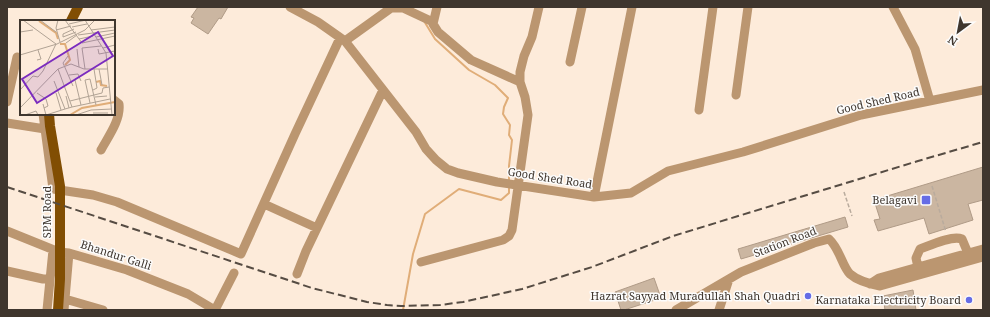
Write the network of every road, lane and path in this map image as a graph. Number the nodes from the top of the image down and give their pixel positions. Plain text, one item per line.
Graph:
1 (73, 7) edge
2 (78, 7) edge
3 (83, 7) edge
4 (290, 7) edge
5 (437, 7) edge
6 (539, 7) edge
7 (582, 7) edge
8 (632, 7) edge
9 (713, 7) edge
10 (748, 7) edge
11 (893, 7) edge
12 (66, 20) edge
13 (72, 20) edge
14 (76, 20) edge
15 (434, 22) junction
16 (343, 39) junction
17 (7, 54) edge
18 (19, 58) edge
19 (570, 62) dead end
20 (520, 82) junction
21 (383, 90) junction
22 (983, 90) edge
23 (736, 95) dead end
24 (115, 101) edge
25 (930, 101) junction
26 (7, 102) edge
27 (699, 110) dead end
28 (43, 115) edge
29 (49, 115) edge
30 (52, 115) edge
31 (7, 123) edge
32 (45, 129) junction
33 (101, 150) dead end
34 (512, 185) junction
35 (932, 186) dead end
36 (64, 190) junction
37 (844, 192) dead end
38 (594, 197) junction
39 (264, 204) junction
40 (852, 216) dead end
41 (317, 228) junction
42 (7, 231) edge
43 (948, 239) junction
44 (983, 249) edge
45 (54, 250) junction
46 (69, 253) junction
47 (969, 257) junction
48 (983, 257) edge
49 (421, 262) dead end
50 (7, 271) edge
51 (918, 272) junction
52 (234, 273) dead end
53 (297, 274) dead end
54 (50, 278) junction
55 (729, 279) junction
56 (65, 299) junction
57 (47, 310) edge
58 (58, 310) edge
59 (64, 310) edge
60 (103, 310) edge
61 (215, 310) edge
62 (676, 310) edge
63 (719, 310) edge

1 - 12 street
2 - 13 main road
3 - 14 street
4 - 16 street, Good Shed Road
5 - 15 street
6 - 20 street
7 - 19 street
8 - 38 street
9 - 27 street
10 - 23 street
11 - 25 street
15 - 16 street
15 - 20 street
16 - 21 street, Good Shed Road
16 - 39 street
17 - 18 street
18 - 26 street
20 - 34 street
21 - 34 street, Good Shed Road
21 - 41 street
22 - 25 street, Good Shed Road
24 - 33 street
25 - 38 street, Good Shed Road
28 - 32 street
29 - 58 main road, SPM Road
30 - 36 street
31 - 32 street
32 - 36 street
34 - 38 street, Good Shed Road
34 - 49 street
35 - 43 path
36 - 39 street
37 - 40 path
39 - 41 street
41 - 53 street
42 - 45 street, Bhandur Galli
43 - 47 street
43 - 51 street
44 - 47 street
45 - 46 street, Bhandur Galli
45 - 54 street
46 - 56 street
46 - 61 street, Bhandur Galli
47 - 48 street, Station Road
47 - 51 street, Station Road
50 - 54 street
51 - 55 street, Station Road
52 - 61 street
54 - 57 street
55 - 62 street, Station Road
55 - 63 street
56 - 59 street
56 - 60 street

